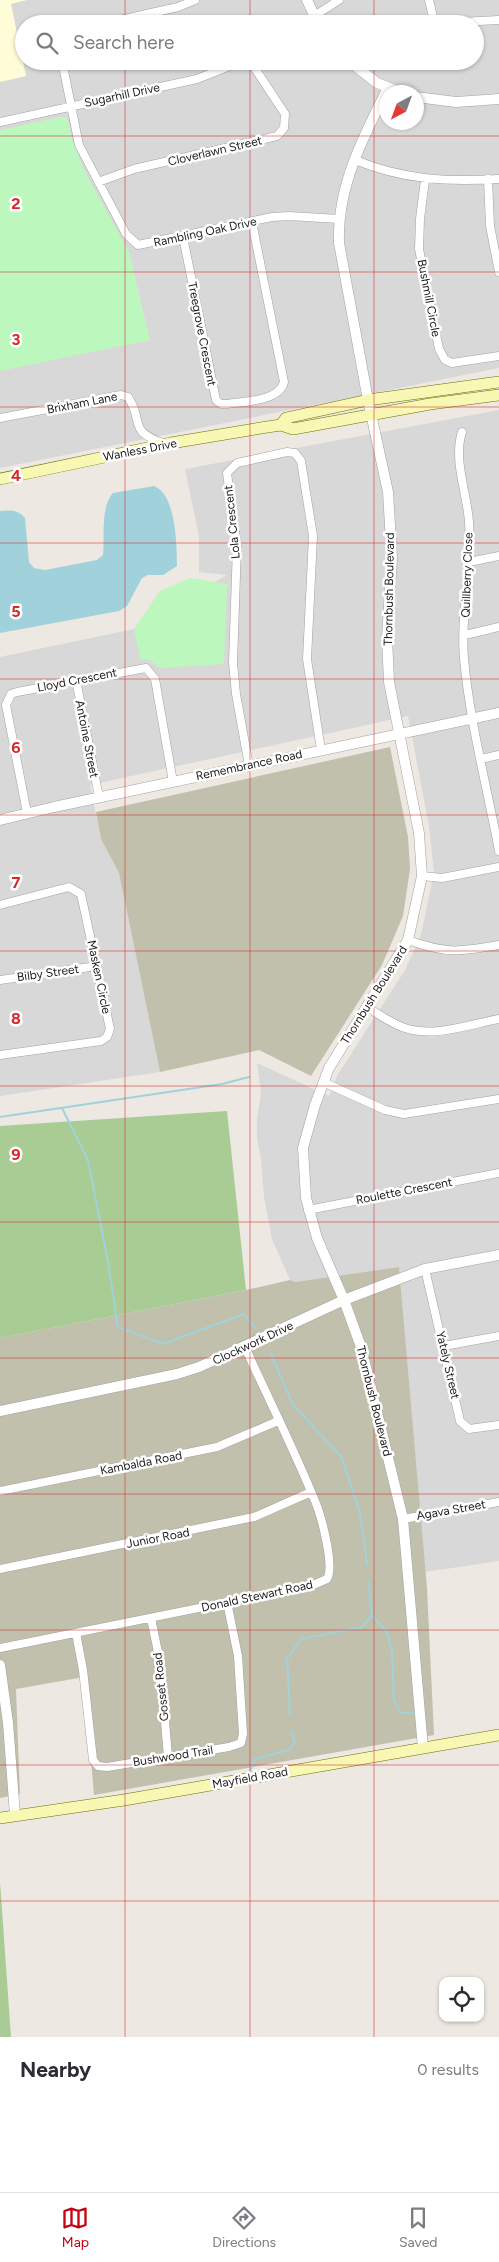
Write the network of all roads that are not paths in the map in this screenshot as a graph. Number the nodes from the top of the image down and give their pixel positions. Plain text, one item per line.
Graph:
1 (195, 0) edge
2 (307, 0) edge
3 (339, 0) edge
4 (429, 0) edge
5 (142, 15) edge
6 (314, 15) edge
7 (322, 15) edge
8 (433, 15) edge
9 (499, 20) edge
10 (484, 21) edge
11 (64, 70) edge
12 (220, 70) edge
13 (256, 70) edge
14 (362, 70) edge
15 (384, 85) edge
16 (424, 98) edge
17 (499, 99) edge
18 (71, 106) junction
19 (379, 108) edge
20 (0, 122) edge
21 (355, 160) junction
22 (488, 179) junction
23 (499, 179) edge
24 (425, 180) junction
25 (98, 182) junction
26 (339, 219) junction
27 (252, 222) junction
28 (183, 237) junction
29 (499, 272) edge
30 (499, 356) edge
31 (499, 382) edge
32 (499, 395) edge
33 (368, 400) junction
34 (371, 414) junction
35 (0, 418) edge
36 (280, 425) junction
37 (462, 432) dead end
38 (167, 444) junction
39 (0, 479) edge
40 (499, 556) edge
41 (469, 562) junction
42 (499, 627) edge
43 (465, 635) junction
44 (76, 680) junction
45 (499, 713) edge
46 (473, 718) junction
47 (400, 734) junction
48 (321, 750) junction
49 (499, 755) edge
50 (481, 759) junction
51 (249, 766) junction
52 (173, 782) junction
53 (99, 797) junction
54 (27, 813) junction
55 (0, 820) edge
56 (499, 851) edge
57 (499, 867) edge
58 (422, 876) junction
59 (0, 905) edge
60 (408, 940) junction
61 (499, 944) edge
62 (97, 966) junction
63 (0, 980) edge
64 (367, 1007) junction
65 (499, 1019) edge
66 (0, 1055) edge
67 (323, 1082) junction
68 (499, 1099) edge
69 (499, 1173) edge
70 (308, 1210) junction
71 (499, 1254) edge
72 (425, 1268) junction
73 (344, 1300) junction
74 (499, 1336) edge
75 (444, 1346) junction
76 (246, 1347) junction
77 (0, 1411) edge
78 (278, 1421) junction
79 (499, 1425) edge
80 (0, 1491) edge
81 (311, 1492) junction
82 (499, 1502) edge
83 (403, 1519) junction
84 (0, 1569) edge
85 (227, 1602) junction
86 (151, 1618) junction
87 (76, 1633) junction
88 (0, 1648) edge
89 (0, 1665) edge
90 (499, 1734) edge
91 (423, 1748) junction
92 (168, 1757) junction
93 (15, 1815) junction
94 (0, 1818) edge

1 - 5 street
2 - 6 street
3 - 7 street
4 - 8 street
9 - 10 street
11 - 18 street, Rambling Oak Drive
12 - 18 street, Sugarhill Drive
13 - 25 street, Cloverlawn Street
14 - 15 street
16 - 17 street
18 - 20 street, Sugarhill Drive
18 - 25 street, Rambling Oak Drive
19 - 21 street, Thornbush Boulevard
21 - 24 street
21 - 26 street, Thornbush Boulevard
22 - 23 street
22 - 24 street
22 - 29 street
24 - 30 street, Bushmill Circle
25 - 28 street, Rambling Oak Drive
26 - 27 street, Rambling Oak Drive
26 - 33 street, Thornbush Boulevard
27 - 28 street, Rambling Oak Drive
27 - 28 street, Treegrove Crescent
31 - 33 main road, Wanless Drive
32 - 34 main road, Wanless Drive
33 - 34 street, Thornbush Boulevard
33 - 36 main road, Wanless Drive
34 - 36 main road, Wanless Drive
34 - 47 street, Thornbush Boulevard
35 - 38 street, Brixham Lane
36 - 38 main road, Wanless Drive
37 - 41 street, Quillberry Close
38 - 39 main road, Wanless Drive
40 - 41 street
41 - 43 street, Quillberry Close
42 - 43 street
43 - 46 street, Quillberry Close
44 - 52 street, Lloyd Crescent
44 - 53 street, Antoine Street
44 - 54 street, Lloyd Crescent
45 - 46 street, Remembrance Road
46 - 47 street, Remembrance Road
46 - 50 street, Quillberry Close
47 - 48 street, Remembrance Road
47 - 58 street, Thornbush Boulevard
48 - 51 street, Remembrance Road
48 - 51 street, Lola Crescent
49 - 50 street
50 - 56 street, Quillberry Close
51 - 52 street, Remembrance Road
52 - 53 street, Remembrance Road
53 - 54 street, Remembrance Road
54 - 55 street, Remembrance Road
57 - 58 street
58 - 60 street, Thornbush Boulevard
59 - 62 street, Masken Circle
60 - 61 street
60 - 64 street, Thornbush Boulevard
62 - 63 street, Bilby Street
62 - 66 street, Masken Circle
64 - 65 street
64 - 67 street, Thornbush Boulevard
67 - 68 street
67 - 70 street, Thornbush Boulevard
69 - 70 street, Roulette Crescent
70 - 73 street, Thornbush Boulevard
71 - 72 street, Clockwork Drive
72 - 73 street, Clockwork Drive
72 - 75 street, Yately Street
73 - 76 street, Clockwork Drive
73 - 83 street, Thornbush Boulevard
74 - 75 street
75 - 79 street, Yately Street
76 - 77 street, Clockwork Drive
76 - 78 street, Donald Stewart Road
78 - 80 street, Kambalda Road
78 - 81 street, Donald Stewart Road
81 - 84 street, Junior Road
81 - 85 street, Donald Stewart Road
82 - 83 street, Agava Street
83 - 91 street, Thornbush Boulevard
85 - 86 street, Donald Stewart Road
85 - 92 street, Bushwood Trail
86 - 87 street, Donald Stewart Road
86 - 92 street, Gosset Road
87 - 88 street, Donald Stewart Road
87 - 92 street, Bushwood Trail
89 - 93 street
90 - 91 main road, Mayfield Road
91 - 93 main road, Mayfield Road
93 - 94 main road, Mayfield Road

